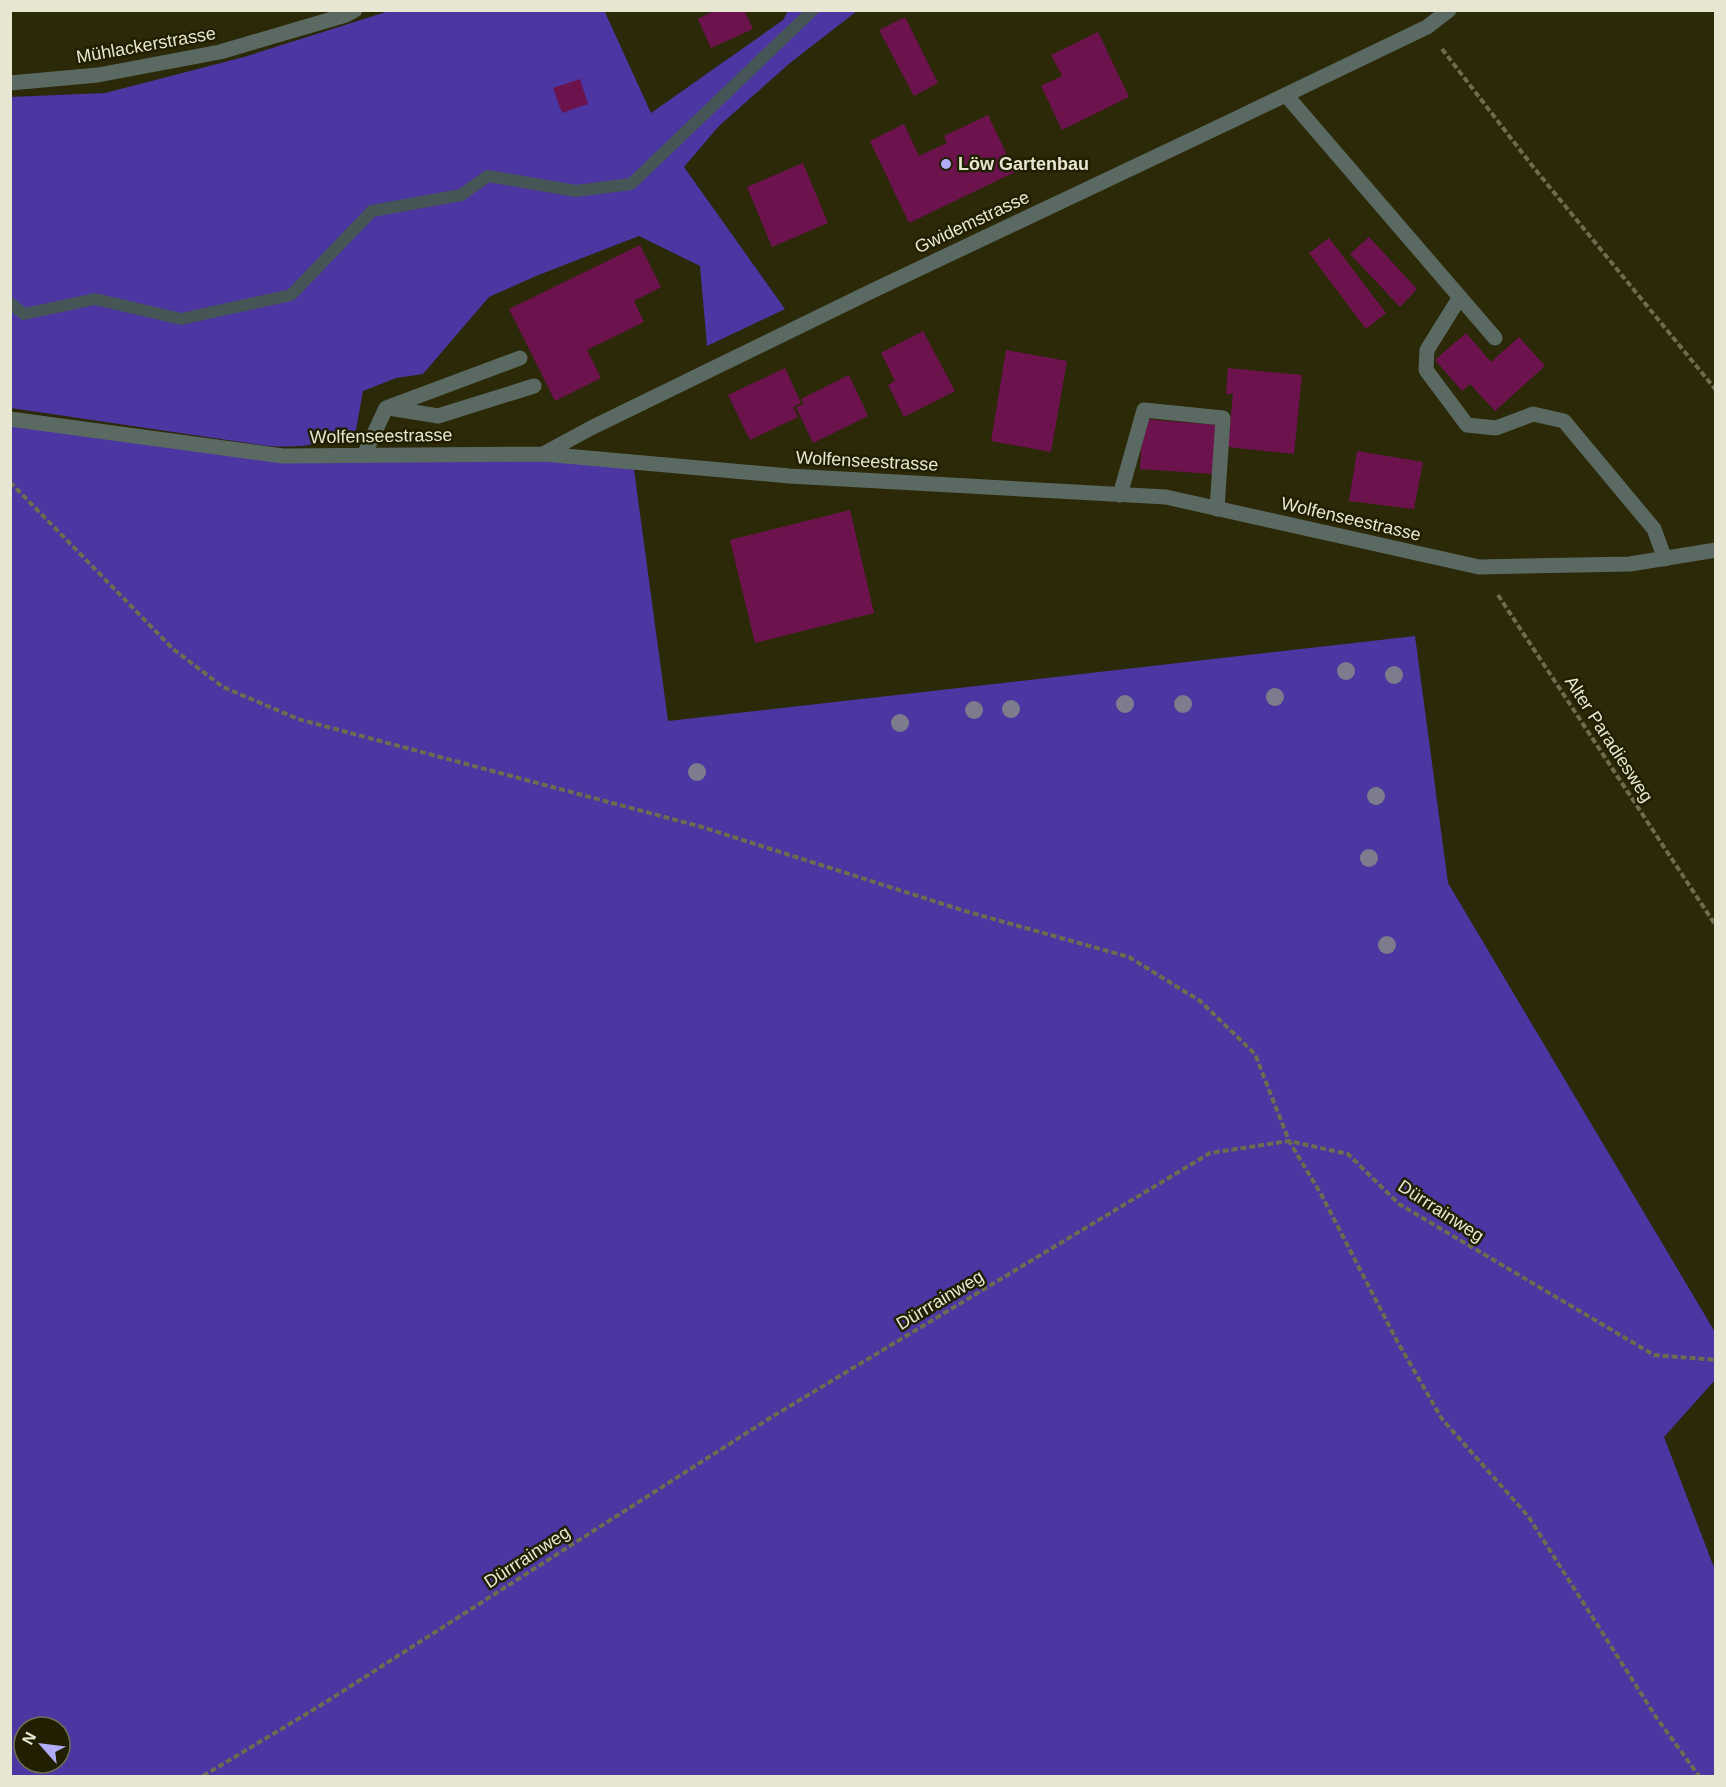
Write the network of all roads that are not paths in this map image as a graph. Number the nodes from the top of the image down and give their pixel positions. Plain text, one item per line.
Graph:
1 (355, 10) edge
2 (1449, 10) edge
3 (10, 83) edge
4 (1286, 95) junction
5 (1460, 297) junction
6 (1496, 338) dead end
7 (520, 358) dead end
8 (534, 386) dead end
9 (386, 408) junction
10 (10, 419) edge
11 (543, 454) junction
12 (364, 455) junction
13 (1120, 495) junction
14 (1216, 509) junction
15 (1716, 550) edge
16 (1665, 558) junction

1 - 3 street, Mühlackerstrasse
2 - 4 street, Gwidemstrasse
4 - 5 street
4 - 11 street, Gwidemstrasse
5 - 6 street
5 - 16 street
7 - 9 street
8 - 9 street
9 - 12 street
10 - 12 street, Wolfenseestrasse
11 - 12 street, Wolfenseestrasse
11 - 13 street, Wolfenseestrasse
13 - 14 street, Wolfenseestrasse
13 - 14 street
14 - 16 street, Wolfenseestrasse
15 - 16 street, Wolfenseestrasse

